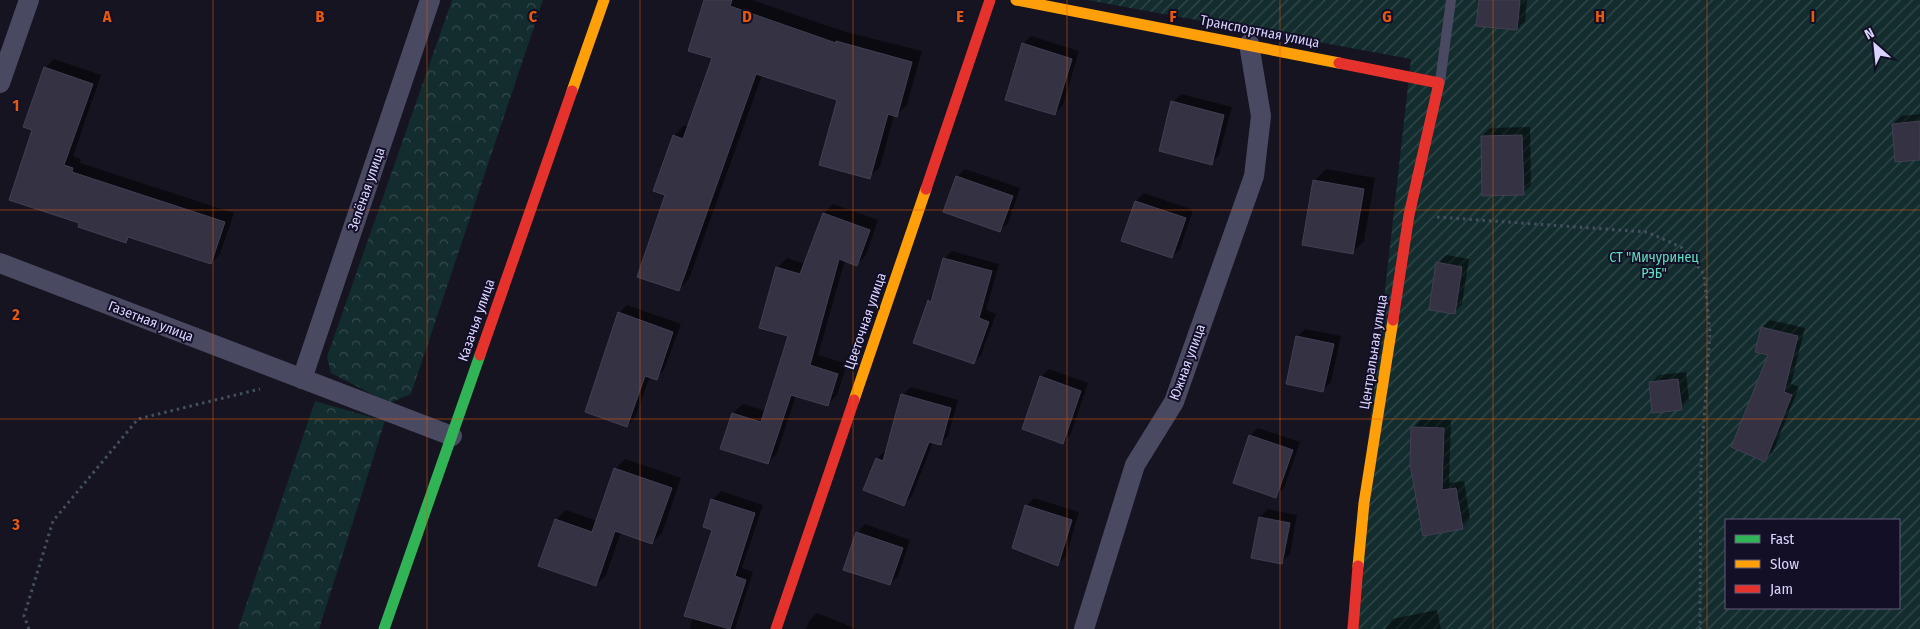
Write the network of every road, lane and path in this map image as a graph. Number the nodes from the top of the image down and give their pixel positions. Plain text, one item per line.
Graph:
1 (29, 0) edge
2 (430, 0) edge
3 (604, 0) edge
4 (990, 0) edge
5 (1016, 0) edge
6 (1451, 0) edge
7 (1249, 44) junction
8 (1439, 83) junction
9 (0, 84) edge
10 (1409, 214) junction
11 (0, 263) edge
12 (302, 379) junction
13 (264, 388) dead end
14 (452, 436) junction
15 (29, 629) edge
16 (384, 629) edge
17 (776, 629) edge
18 (1084, 629) edge
19 (1353, 629) edge
20 (1700, 629) edge

1 - 9 street
2 - 12 street, Зелёная улица
3 - 14 street, Казачья улица
4 - 17 street, Цветочная улица
5 - 7 street, Транспортная улица
6 - 8 lane
7 - 8 street, Транспортная улица
7 - 18 street, Южная улица
8 - 10 street, Центральная улица
10 - 19 street, Центральная улица
10 - 20 path
11 - 12 street, Газетная улица
12 - 14 street, Газетная улица
13 - 15 path
14 - 16 street, Казачья улица

